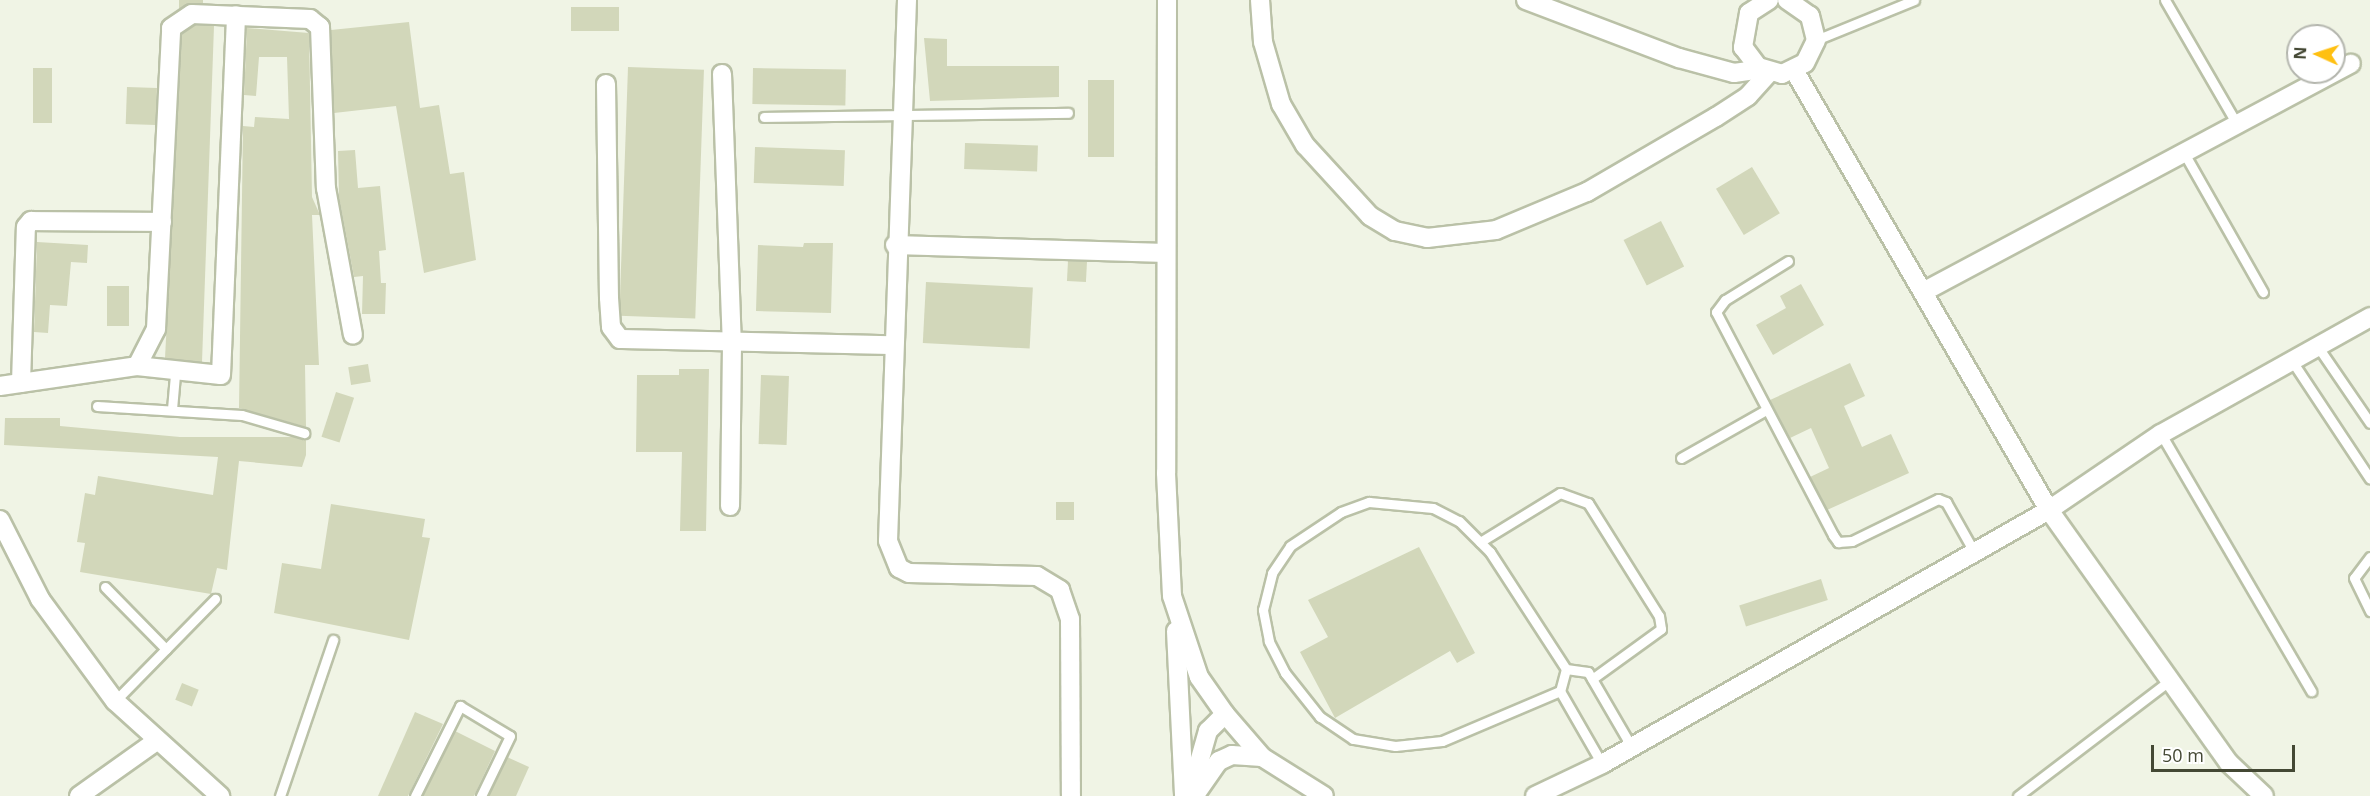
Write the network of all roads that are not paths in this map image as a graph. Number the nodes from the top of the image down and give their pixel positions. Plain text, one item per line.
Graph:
1 (907, 0) edge
2 (1167, 0) edge
3 (1260, 0) edge
4 (1526, 0) edge
5 (1769, 0) edge
6 (1790, 0) edge
7 (1914, 0) edge
8 (2165, 0) edge
9 (236, 15) junction
10 (1815, 40) junction
11 (2351, 63) dead end
12 (1794, 70) junction
13 (1766, 71) junction
14 (722, 74) dead end
15 (606, 84) dead end
16 (1068, 113) dead end
17 (905, 114) junction
18 (764, 117) dead end
19 (2237, 124) junction
20 (2184, 153) junction
21 (162, 222) junction
22 (895, 245) junction
23 (1166, 253) junction
24 (1788, 261) dead end
25 (1923, 292) junction
26 (2263, 292) dead end
27 (2370, 317) edge
28 (352, 335) dead end
29 (732, 344) junction
30 (892, 345) junction
31 (2318, 347) junction
32 (2292, 361) junction
33 (137, 366) junction
34 (175, 371) junction
35 (21, 382) junction
36 (0, 386) edge
37 (98, 406) dead end
38 (172, 409) junction
39 (1766, 410) junction
40 (2370, 423) edge
41 (304, 433) dead end
42 (2161, 434) junction
43 (1681, 458) dead end
44 (2370, 479) edge
45 (730, 506) dead end
46 (2049, 510) junction
47 (0, 520) edge
48 (1480, 542) junction
49 (1973, 550) junction
50 (2370, 557) edge
51 (105, 587) dead end
52 (1172, 596) junction
53 (215, 599) dead end
54 (2370, 611) edge
55 (333, 640) dead end
56 (166, 649) junction
57 (1566, 669) junction
58 (1592, 680) junction
59 (2169, 681) junction
60 (1560, 691) junction
61 (2312, 691) dead end
62 (115, 701) junction
63 (1225, 714) junction
64 (154, 742) junction
65 (1631, 746) junction
66 (1262, 757) junction
67 (1602, 764) junction
68 (79, 796) edge
69 (220, 796) edge
70 (280, 796) edge
71 (415, 796) edge
72 (481, 796) edge
73 (1071, 796) edge
74 (1184, 796) edge
75 (1190, 796) edge
76 (1195, 796) edge
77 (1324, 796) edge
78 (1535, 796) edge
79 (2018, 796) edge
80 (2264, 796) edge

1 - 17 street
2 - 23 street
3 - 13 street
4 - 13 street
5 - 13 street
6 - 10 street
7 - 10 lane
8 - 19 lane
9 - 21 street
9 - 28 street
9 - 34 street
10 - 12 street
11 - 19 street
12 - 13 street
12 - 25 street
14 - 29 street
15 - 29 street
16 - 17 lane
17 - 18 lane
17 - 22 street
19 - 20 street
20 - 25 street
20 - 26 lane
21 - 33 street
21 - 35 street
22 - 23 street
22 - 30 street
23 - 52 street
24 - 39 lane
25 - 46 street
27 - 31 street
29 - 30 street
29 - 45 street
30 - 73 street
31 - 32 street
31 - 40 lane
32 - 42 street
32 - 44 lane
33 - 34 street
33 - 35 street
34 - 38 lane
35 - 36 street
37 - 38 lane
38 - 41 lane
39 - 43 lane
39 - 49 lane
42 - 46 street
42 - 61 lane
46 - 49 street
46 - 59 street
47 - 62 street
48 - 57 lane
48 - 58 lane
48 - 60 lane
49 - 65 street
50 - 54 lane
51 - 56 lane
52 - 63 street
52 - 74 street
53 - 56 lane
55 - 70 lane
56 - 62 lane
57 - 58 lane
57 - 60 lane
58 - 65 lane
59 - 79 lane
59 - 80 street
60 - 67 lane
62 - 64 street
63 - 66 street
63 - 75 street
64 - 68 street
64 - 69 street
65 - 67 street
66 - 76 street
66 - 77 street
67 - 78 street
71 - 72 lane

